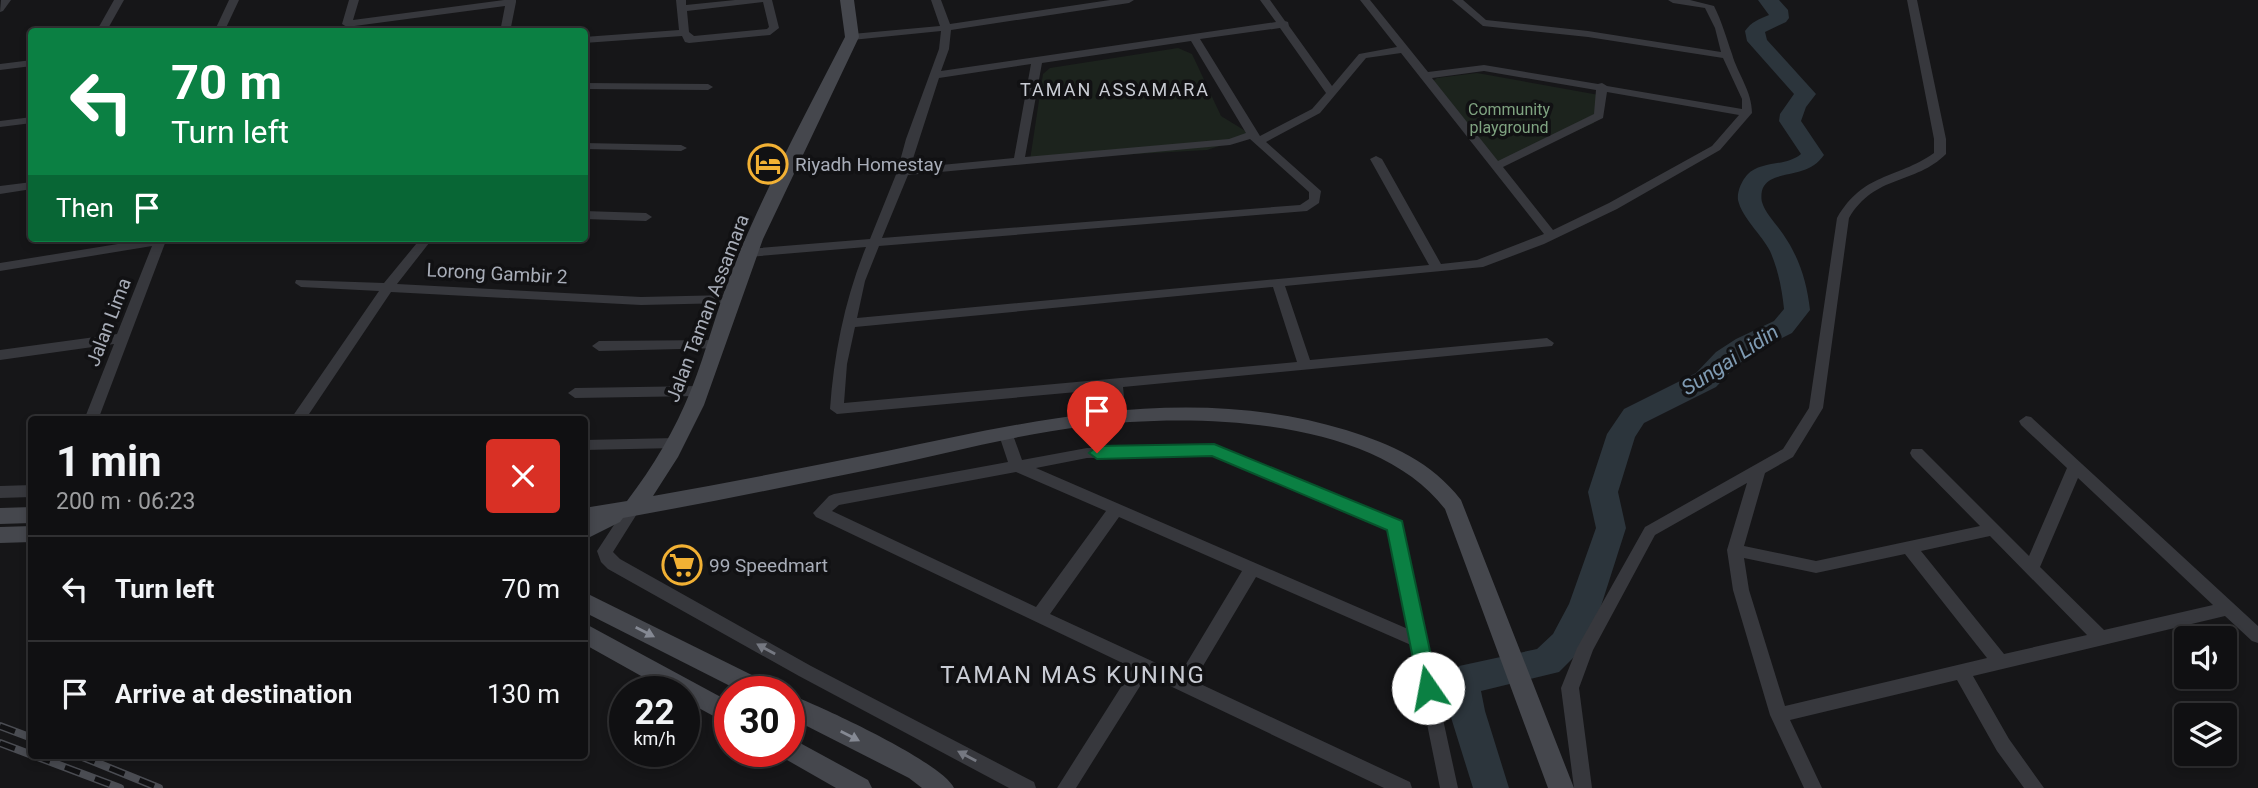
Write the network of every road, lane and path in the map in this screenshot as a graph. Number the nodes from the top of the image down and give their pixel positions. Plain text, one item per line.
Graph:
1 (6, 0) edge
2 (120, 0) edge
3 (234, 0) edge
4 (354, 0) edge
5 (431, 0) edge
6 (760, 0) edge
7 (766, 0) edge
8 (847, 0) edge
9 (936, 0) edge
10 (1129, 0) edge
11 (1265, 0) edge
12 (1365, 0) edge
13 (1457, 0) edge
14 (1673, 0) edge
15 (1912, 0) edge
16 (511, 1) edge
17 (1074, 4) edge
18 (681, 5) edge
19 (0, 9) edge
20 (428, 13) junction
21 (1284, 24) junction
22 (103, 28) edge
23 (221, 28) edge
24 (506, 28) edge
25 (946, 28) junction
26 (687, 37) junction
27 (852, 37) junction
28 (1194, 38) junction
29 (588, 40) edge
30 (1404, 49) junction
31 (1727, 56) junction
32 (1037, 61) junction
33 (28, 64) edge
34 (0, 67) edge
35 (936, 75) junction
36 (1425, 76) junction
37 (588, 86) edge
38 (1602, 86) junction
39 (708, 87) dead end
40 (1332, 94) junction
41 (1747, 113) junction
42 (28, 120) edge
43 (0, 124) edge
44 (1256, 138) junction
45 (588, 146) edge
46 (681, 148) dead end
47 (1376, 159) dead end
48 (1019, 161) junction
49 (1496, 166) junction
50 (903, 172) junction
51 (28, 186) edge
52 (0, 190) edge
53 (588, 215) edge
54 (646, 217) dead end
55 (1551, 235) junction
56 (149, 242) edge
57 (160, 242) edge
58 (424, 242) edge
59 (876, 243) junction
60 (748, 253) junction
61 (0, 267) edge
62 (1437, 268) junction
63 (301, 283) dead end
64 (1278, 283) junction
65 (388, 287) junction
66 (729, 299) junction
67 (850, 323) junction
68 (123, 338) junction
69 (1547, 343) dead end
70 (716, 345) junction
71 (599, 346) dead end
72 (0, 355) edge
73 (1305, 366) junction
74 (1116, 383) junction
75 (700, 391) junction
76 (575, 393) dead end
77 (93, 416) edge
78 (300, 416) edge
79 (1119, 416) junction
80 (2026, 421) dead end
81 (1006, 435) junction
82 (676, 443) junction
83 (588, 444) edge
84 (1917, 453) dead end
85 (1017, 466) junction
86 (2075, 466) junction
87 (1758, 470) junction
88 (28, 491) edge
89 (0, 492) edge
90 (1116, 509) junction
91 (28, 515) edge
92 (603, 515) edge
93 (0, 516) edge
94 (588, 528) edge
95 (1993, 529) junction
96 (28, 534) edge
97 (0, 535) edge
98 (1909, 547) junction
99 (1735, 550) junction
100 (2032, 568) junction
101 (1252, 569) junction
102 (588, 603) edge
103 (2228, 608) junction
104 (1039, 616) junction
105 (588, 634) edge
106 (2258, 636) edge
107 (2101, 638) junction
108 (1419, 641) junction
109 (2000, 662) junction
110 (1144, 665) junction
111 (1961, 671) junction
112 (732, 676) edge
113 (1183, 684) junction
114 (714, 705) edge
115 (805, 713) edge
116 (1779, 715) junction
117 (805, 757) edge
118 (859, 788) edge
119 (941, 788) edge
120 (1027, 788) edge
121 (1066, 788) edge
122 (1403, 788) edge
123 (1449, 788) edge
124 (1561, 788) edge
125 (1583, 788) edge
126 (1813, 788) edge
127 (2035, 788) edge

1 - 19 street
2 - 22 street
3 - 23 street
4 - 20 street
5 - 20 street
6 - 18 street
7 - 26 street
8 - 27 street
9 - 25 street
10 - 17 street
11 - 21 street
12 - 30 street
13 - 31 street
14 - 31 street
15 - 87 street
16 - 20 street
16 - 24 street
17 - 25 street
18 - 26 street
21 - 28 street
21 - 40 street
25 - 27 street
25 - 35 street
26 - 29 street
27 - 60 street, Jalan Taman Assamara
28 - 32 street
28 - 44 street
30 - 36 street
30 - 40 street
31 - 41 street
32 - 35 street
32 - 48 street
33 - 34 street
35 - 50 street
36 - 38 street
36 - 49 street
37 - 39 street
38 - 41 street
38 - 49 street
40 - 44 street
41 - 55 street
42 - 43 street
44 - 48 street
44 - 59 street
45 - 46 street
47 - 62 street
48 - 50 street
49 - 55 street
50 - 59 street
51 - 52 street
53 - 54 street
55 - 62 street
56 - 61 street
57 - 68 street, Jalan Lima
58 - 65 street
59 - 60 street
59 - 67 street
60 - 66 street, Jalan Taman Assamara
62 - 64 street
63 - 65 street, Lorong Gambir 2
64 - 67 street
64 - 73 street
65 - 66 street, Lorong Gambir 2
65 - 78 street
66 - 70 street, Jalan Taman Assamara
67 - 74 street
68 - 72 street
68 - 77 street, Jalan Lima
69 - 73 street
70 - 71 street
70 - 75 street, Jalan Taman Assamara
73 - 74 street
74 - 79 street
75 - 76 street
75 - 82 street, Jalan Taman Assamara
79 - 81 street
79 - 124 street
80 - 86 street
81 - 85 street
81 - 92 street
82 - 83 street
82 - 92 street, Jalan Taman Assamara
84 - 95 street
85 - 90 street
85 - 104 street
85 - 108 street
86 - 100 street
86 - 103 street
87 - 99 street
87 - 125 street
88 - 89 street
90 - 101 street
90 - 104 street
91 - 93 street
92 - 94 street
120 -> 92 street
95 - 98 street
95 - 100 street
96 - 97 street
98 - 99 street
98 - 109 street
99 - 116 street
100 - 107 street
101 - 108 street
101 - 113 street
102 -> 112 street
103 - 106 street
103 - 107 street
104 - 110 street
105 - 114 street
107 - 109 street
108 - 123 street
109 - 111 street
110 - 113 street
110 - 121 street
111 - 116 street
111 - 127 street
113 - 122 street
115 -> 119 street
116 - 126 street
117 - 118 street

